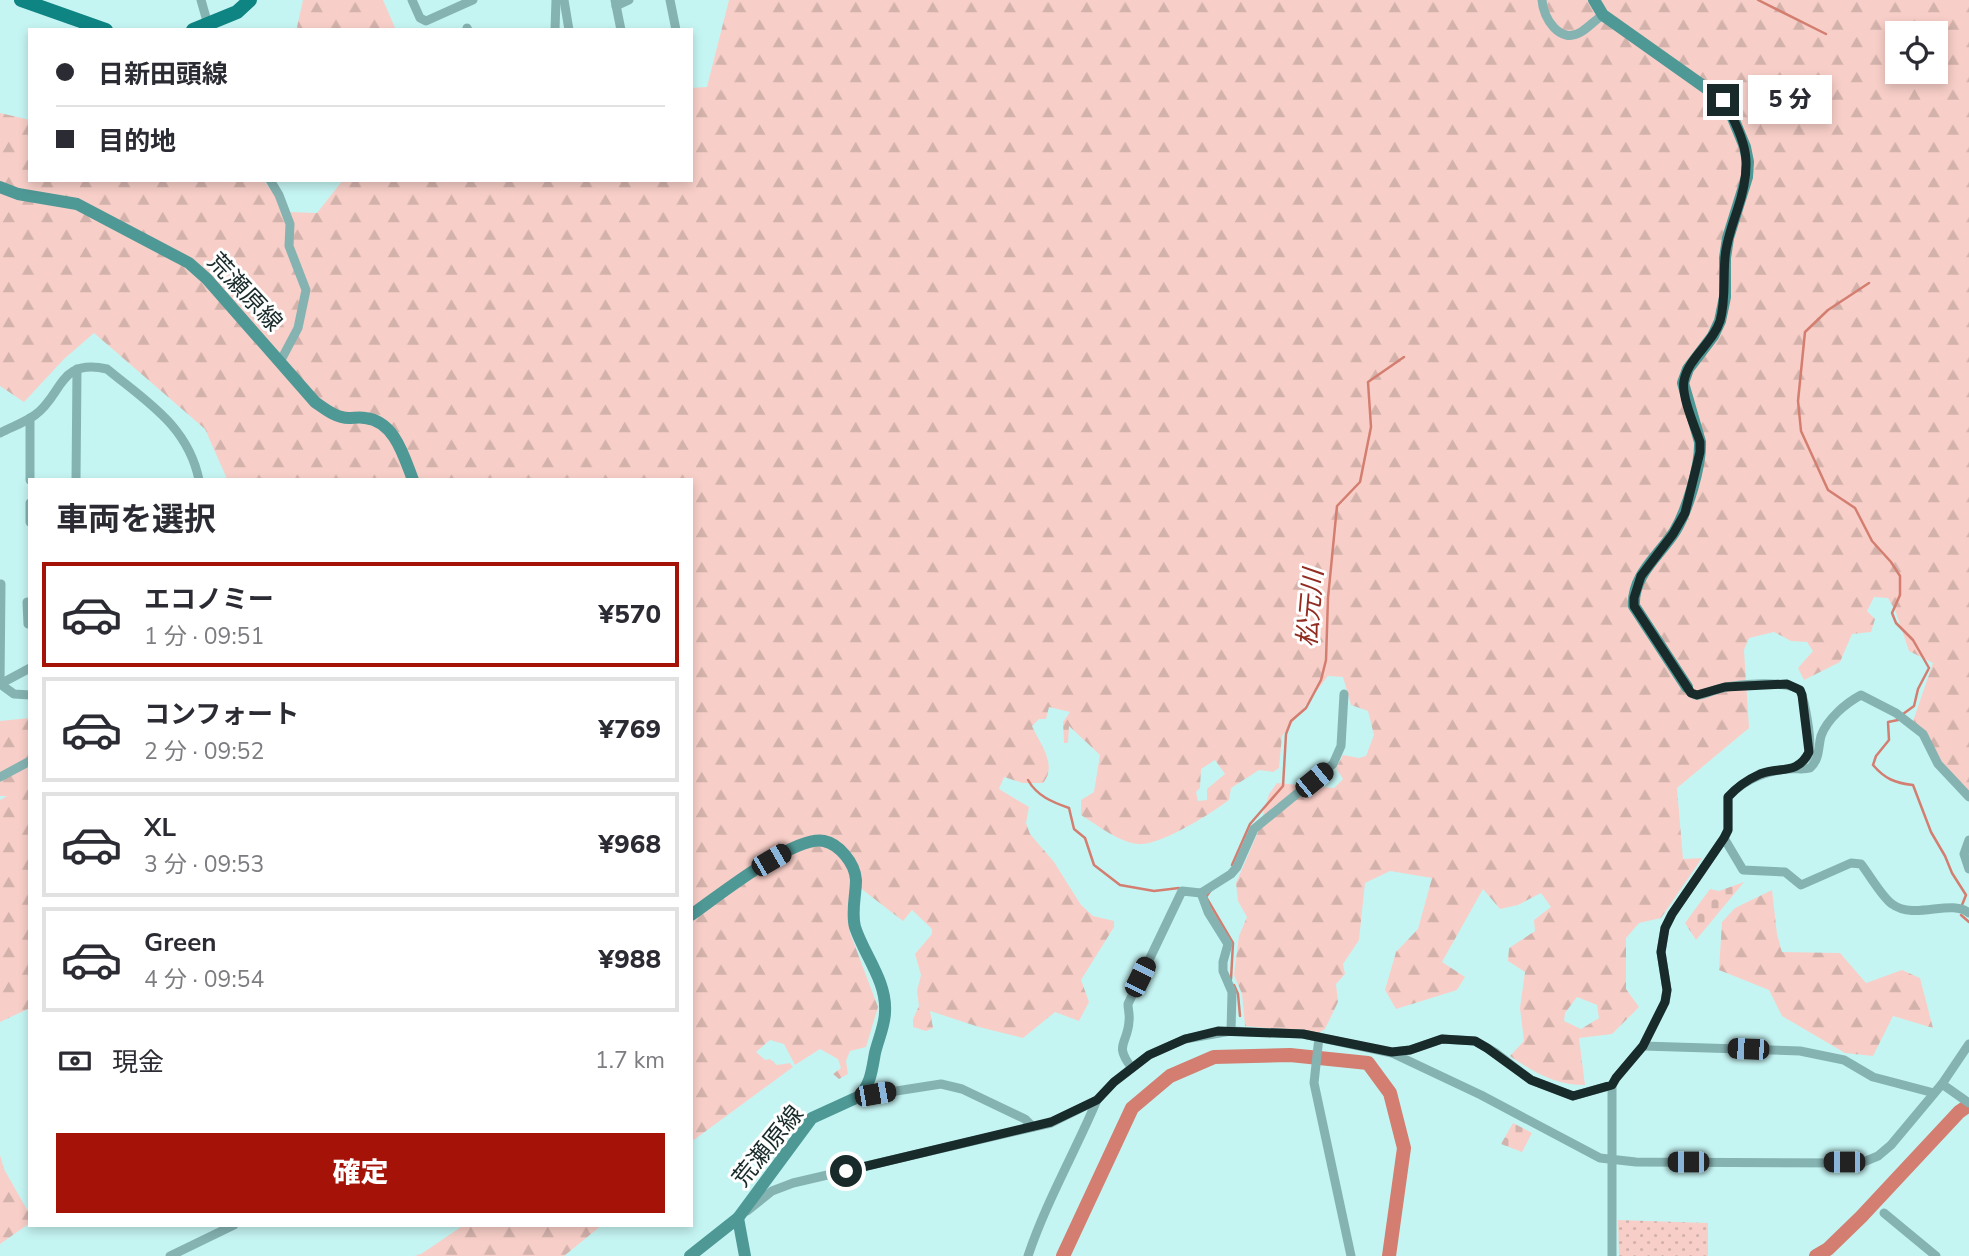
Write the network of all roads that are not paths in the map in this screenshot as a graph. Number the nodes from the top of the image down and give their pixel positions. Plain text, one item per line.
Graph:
1 (20, 0) edge
2 (201, 0) edge
3 (250, 0) edge
4 (412, 0) edge
5 (473, 0) edge
6 (556, 0) edge
7 (564, 0) edge
8 (629, 0) edge
9 (670, 0) edge
10 (1542, 0) edge
11 (1594, 0) edge
12 (616, 3) edge
13 (1603, 15) junction
14 (209, 27) edge
15 (100, 28) edge
16 (555, 28) edge
17 (569, 28) edge
18 (621, 28) edge
19 (676, 28) edge
20 (271, 182) edge
21 (0, 187) edge
22 (281, 360) junction
23 (76, 369) junction
24 (30, 418) junction
25 (0, 433) edge
26 (30, 478) edge
27 (75, 478) edge
28 (199, 478) edge
29 (409, 478) edge
30 (1, 584) edge
31 (27, 602) dead end
32 (25, 624) edge
33 (28, 669) edge
34 (0, 684) edge
35 (1687, 687) joint
36 (1344, 694) dead end
37 (28, 695) edge
38 (28, 762) edge
39 (1794, 768) junction
40 (0, 777) edge
41 (1969, 797) edge
42 (1724, 838) junction
43 (1969, 840) edge
44 (1969, 869) edge
45 (1200, 893) junction
46 (1969, 913) edge
47 (693, 914) edge
48 (1231, 1031) junction
49 (1319, 1040) junction
50 (1969, 1044) edge
51 (1643, 1046) junction
52 (1392, 1052) junction
53 (1132, 1068) junction
54 (1612, 1085) junction
55 (1947, 1086) junction
56 (1934, 1093) junction
57 (858, 1097) junction
58 (1097, 1100) junction
59 (1969, 1103) edge
60 (1033, 1127) junction
61 (1611, 1160) junction
62 (1884, 1213) dead end
63 (738, 1218) junction
64 (230, 1227) edge
65 (1931, 1254) edge
66 (170, 1256) edge
67 (690, 1256) edge
68 (745, 1256) edge
69 (1028, 1256) edge
70 (1352, 1256) edge
71 (1612, 1256) edge

1 - 15 main road
2 - 14 street
3 - 14 main road
4 - 5 street
6 - 16 street
7 - 17 street
8 - 12 street
9 - 19 street
10 - 13 street
11 - 13 street
12 - 18 street
13 - 35 street
20 - 22 street
21 - 22 street, 荒瀬原線
22 - 29 street, 荒瀬原線
23 - 24 street
23 - 27 street
23 - 28 street
24 - 25 street
24 - 26 street
30 - 34 street
31 - 32 street
33 - 34 street
34 - 37 street
35 - 39 street
36 - 45 street
38 - 40 street
39 - 41 street
39 - 42 street
42 - 46 street
42 - 51 street
43 - 44 street
45 - 48 street
45 - 53 street
47 - 57 street
48 - 49 street
48 - 53 street
49 - 52 street
49 - 70 street
50 - 55 street
51 - 54 street
51 - 56 street
52 - 54 street
52 - 61 street
53 - 58 street
54 - 61 street
55 - 56 street
55 - 59 street
56 - 61 street
57 - 60 street
57 - 63 street, 荒瀬原線
58 - 60 street
58 - 69 street
60 - 63 street
61 - 71 street
62 - 65 street
63 - 67 street, 荒瀬原線
63 - 68 street
64 - 66 street

